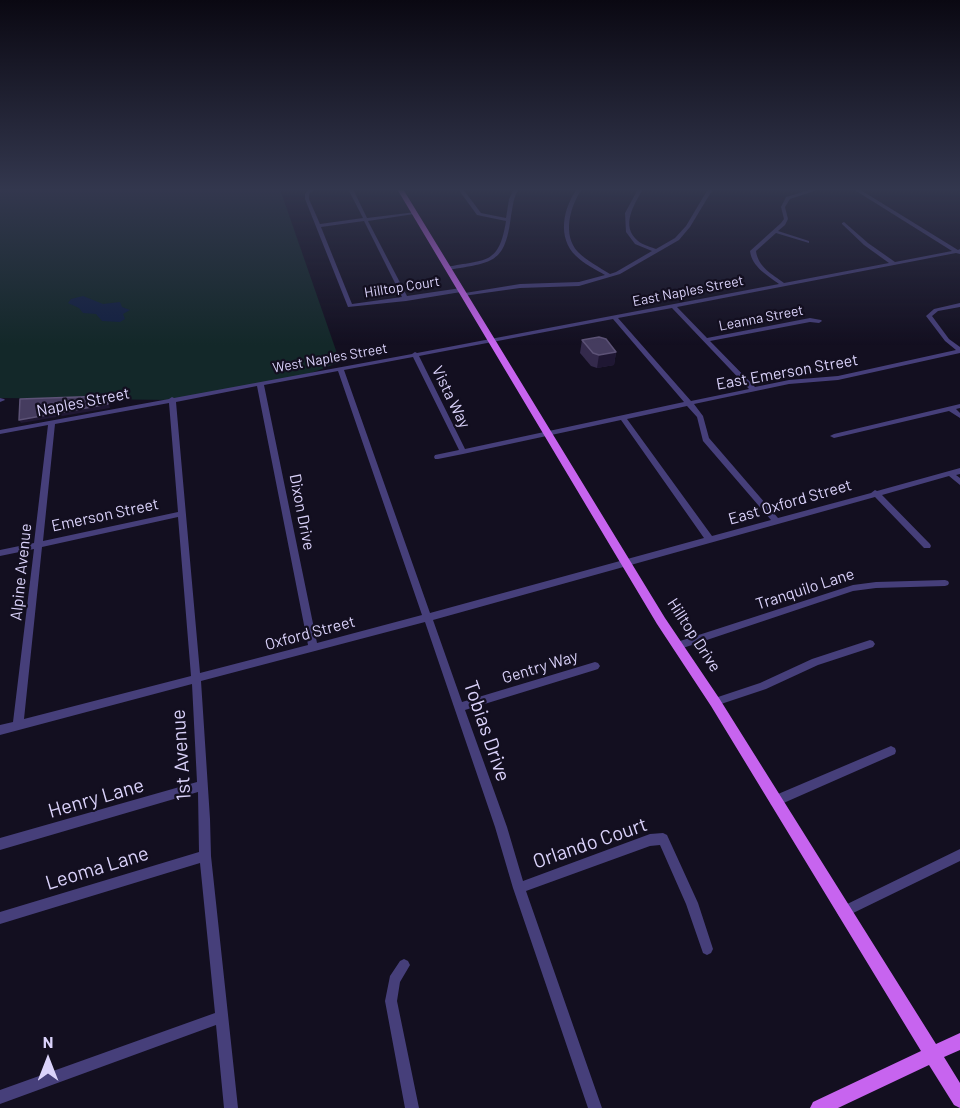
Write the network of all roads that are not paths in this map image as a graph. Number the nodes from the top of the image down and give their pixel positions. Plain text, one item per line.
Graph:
1 (323, 241) edge
2 (376, 241) edge
3 (432, 241) edge
4 (505, 241) edge
5 (569, 241) edge
6 (636, 241) edge
7 (672, 241) edge
8 (764, 241) edge
9 (803, 241) edge
10 (863, 241) edge
11 (940, 241) edge
12 (807, 242) dead end
13 (657, 252) junction
14 (959, 252) edge
15 (894, 264) junction
16 (449, 268) junction
17 (610, 276) junction
18 (783, 285) junction
19 (463, 292) junction
20 (406, 299) junction
21 (960, 305) edge
22 (673, 306) junction
23 (615, 318) junction
24 (819, 321) dead end
25 (492, 340) junction
26 (707, 340) junction
27 (960, 350) edge
28 (415, 354) junction
29 (340, 368) junction
30 (260, 382) junction
31 (753, 389) junction
32 (172, 399) junction
33 (687, 404) junction
34 (960, 406) edge
35 (951, 408) junction
36 (960, 416) edge
37 (623, 418) junction
38 (52, 422) junction
39 (0, 432) edge
40 (548, 434) junction
41 (834, 436) dead end
42 (463, 452) junction
43 (438, 457) dead end
44 (960, 471) edge
45 (950, 473) junction
46 (960, 482) edge
47 (875, 493) junction
48 (181, 514) junction
49 (776, 521) junction
50 (710, 540) junction
51 (40, 545) junction
52 (927, 546) dead end
53 (0, 553) edge
54 (628, 563) junction
55 (945, 583) dead end
56 (429, 617) junction
57 (870, 644) dead end
58 (678, 646) junction
59 (314, 648) junction
60 (596, 666) dead end
61 (196, 679) junction
62 (715, 702) junction
63 (459, 707) junction
64 (18, 725) junction
65 (0, 730) edge
66 (891, 751) dead end
67 (202, 786) junction
68 (775, 801) junction
69 (0, 844) edge
70 (960, 855) edge
71 (205, 856) junction
72 (519, 888) junction
73 (843, 912) junction
74 (0, 918) edge
75 (708, 949) dead end
76 (404, 965) dead end
77 (221, 1017) junction
78 (960, 1041) edge
79 (933, 1056) junction
80 (0, 1097) edge
81 (960, 1099) edge
82 (231, 1108) edge
83 (412, 1108) edge
84 (595, 1108) edge
85 (819, 1108) edge

1 - 20 street, Hilltop Court
2 - 20 street
3 - 16 main road, Hilltop Drive
4 - 16 street
5 - 17 street
6 - 13 street
7 - 13 street, Hilltop Court
8 - 18 street
9 - 12 street
10 - 15 street
11 - 14 street
13 - 17 street, Hilltop Court
14 - 15 street, East Naples Street
15 - 18 street, East Naples Street
16 - 19 main road, Hilltop Drive
17 - 19 street, Hilltop Court
18 - 22 street, East Naples Street
19 - 20 street, Hilltop Court
19 - 25 main road, Hilltop Drive
21 - 27 street
22 - 23 street, East Naples Street
22 - 26 street
23 - 25 street, East Naples Street
23 - 33 street
24 - 26 street, Leanna Street
25 - 28 street, West Naples Street
25 - 40 main road, Hilltop Drive
26 - 31 street
27 - 31 street, East Emerson Street
28 - 29 street, West Naples Street
28 - 42 street, Vista Way
29 - 30 street, West Naples Street
29 - 56 street, Tobias Drive
30 - 32 street, West Naples Street
30 - 59 street, Dixon Drive
31 - 33 street, East Emerson Street
32 - 38 street, Naples Street
32 - 48 street, 1st Avenue
33 - 37 street, East Emerson Street
33 - 49 street
34 - 35 street
35 - 36 street
35 - 41 street
37 - 40 street, East Emerson Street
37 - 50 street
38 - 39 street, Naples Street
38 - 51 street, Alpine Avenue
40 - 42 street
40 - 54 main road, Hilltop Drive
42 - 43 street
44 - 45 street, East Oxford Street
45 - 46 street
45 - 47 street, East Oxford Street
47 - 49 street, East Oxford Street
47 - 52 street
48 - 51 street, Emerson Street
48 - 61 street, 1st Avenue
49 - 50 street, East Oxford Street
50 - 54 street, East Oxford Street
51 - 53 street, Emerson Street
51 - 64 street, Alpine Avenue
54 - 56 street, Oxford Street
54 - 58 main road, Hilltop Drive
55 - 58 street, Tranquilo Lane
56 - 59 street, Oxford Street
56 - 63 street, Tobias Drive
57 - 62 street
58 - 62 main road, Hilltop Drive
59 - 61 street, Oxford Street
60 - 63 street, Gentry Way
61 - 64 street, Oxford Street
61 - 67 street, 1st Avenue
62 - 68 main road, Hilltop Drive
63 - 72 street, Tobias Drive
64 - 65 street, Oxford Street
66 - 68 street
67 - 69 street, Henry Lane
67 - 71 street, 1st Avenue
68 - 73 main road, Hilltop Drive
70 - 73 street
71 - 74 street, Leoma Lane
71 - 77 street, 1st Avenue
72 - 75 street, Orlando Court
72 - 84 street, Tobias Drive
73 - 79 main road, Hilltop Drive
76 - 83 street
77 - 80 street
77 - 82 street, 1st Avenue
78 - 79 main road
79 - 81 main road, Hilltop Drive
79 - 85 main road

